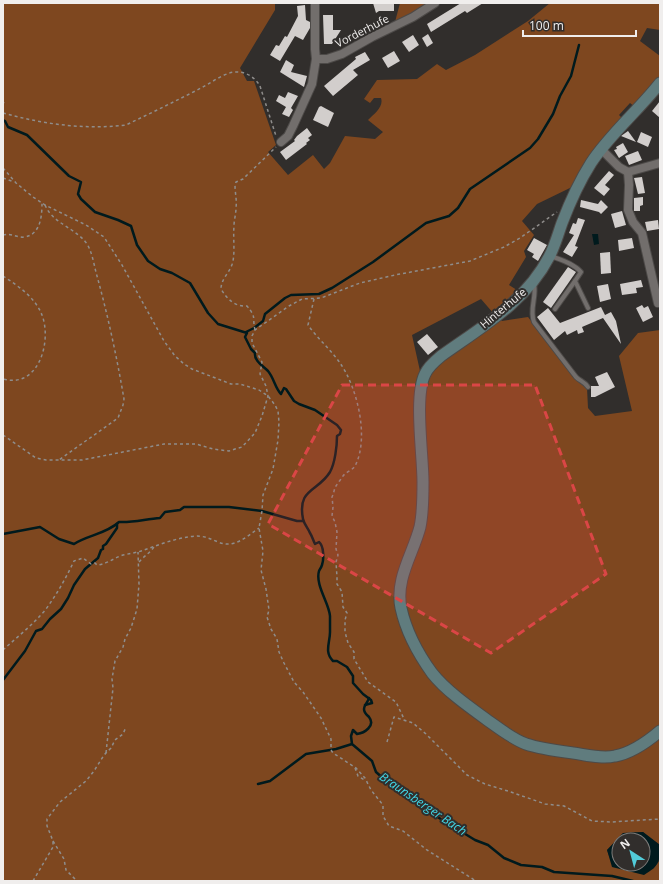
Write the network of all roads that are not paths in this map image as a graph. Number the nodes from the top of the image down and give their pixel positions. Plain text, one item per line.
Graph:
1 (315, 3) edge
2 (435, 3) edge
3 (316, 59) junction
4 (660, 83) edge
5 (281, 142) road end
6 (601, 149) junction
7 (660, 163) edge
8 (628, 172) junction
9 (550, 256) junction
10 (533, 281) junction
11 (575, 281) junction
12 (658, 303) dead end
13 (555, 308) dead end
14 (588, 308) dead end
15 (588, 387) dead end
16 (660, 732) edge

1 - 3 street
2 - 3 street, Vorderhufe
3 - 5 street
4 - 6 street, Hinterhufe
6 - 8 street
6 - 9 street, Hinterhufe
7 - 8 street
8 - 12 street
9 - 10 street, Hinterhufe
9 - 11 lane
10 - 15 lane
10 - 16 street, Hinterhufe
11 - 13 lane
11 - 14 lane

